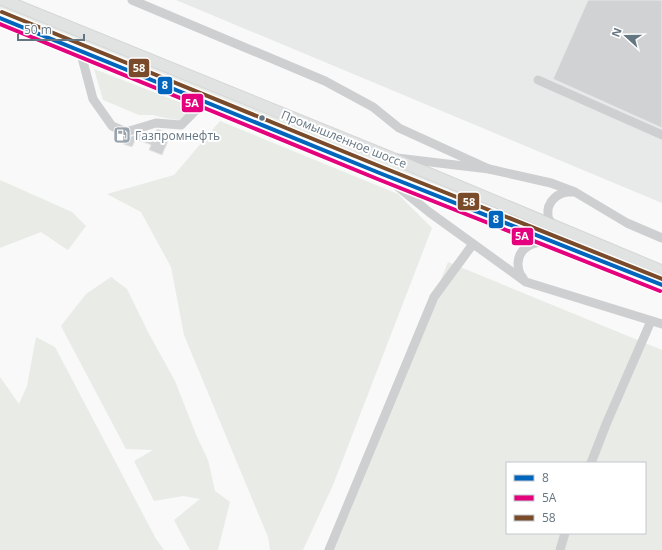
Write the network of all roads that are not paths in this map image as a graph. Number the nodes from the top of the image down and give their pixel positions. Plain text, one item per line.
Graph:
1 (2, 0) edge
2 (132, 0) edge
3 (0, 18) edge
4 (80, 50) junction
5 (538, 80) dead end
6 (205, 102) junction
7 (662, 135) edge
8 (387, 156) junction
9 (489, 170) junction
10 (382, 174) junction
11 (575, 192) junction
12 (555, 227) junction
13 (662, 238) edge
14 (550, 241) junction
15 (473, 244) junction
16 (662, 271) edge
17 (526, 282) junction
18 (662, 285) edge
19 (650, 321) junction
20 (662, 324) edge
21 (591, 462) edge
22 (565, 534) edge
23 (329, 550) edge
24 (560, 550) edge

1 - 8 main road, Промышленное шоссе
2 - 9 street
3 - 4 main road, Промышленное шоссе
4 - 6 main road, Промышленное шоссе
4 - 6 street
5 - 7 street
6 - 10 main road, Промышленное шоссе
8 - 9 street
8 - 12 main road, Промышленное шоссе
9 - 11 street
10 - 14 main road, Промышленное шоссе
10 - 15 street
11 - 12 street
11 - 13 street
12 - 16 main road, Промышленное шоссе
14 - 17 street
14 - 18 main road, Промышленное шоссе
15 - 17 street
15 - 23 street
17 - 19 street
19 - 20 street
19 - 21 street
22 - 24 street

